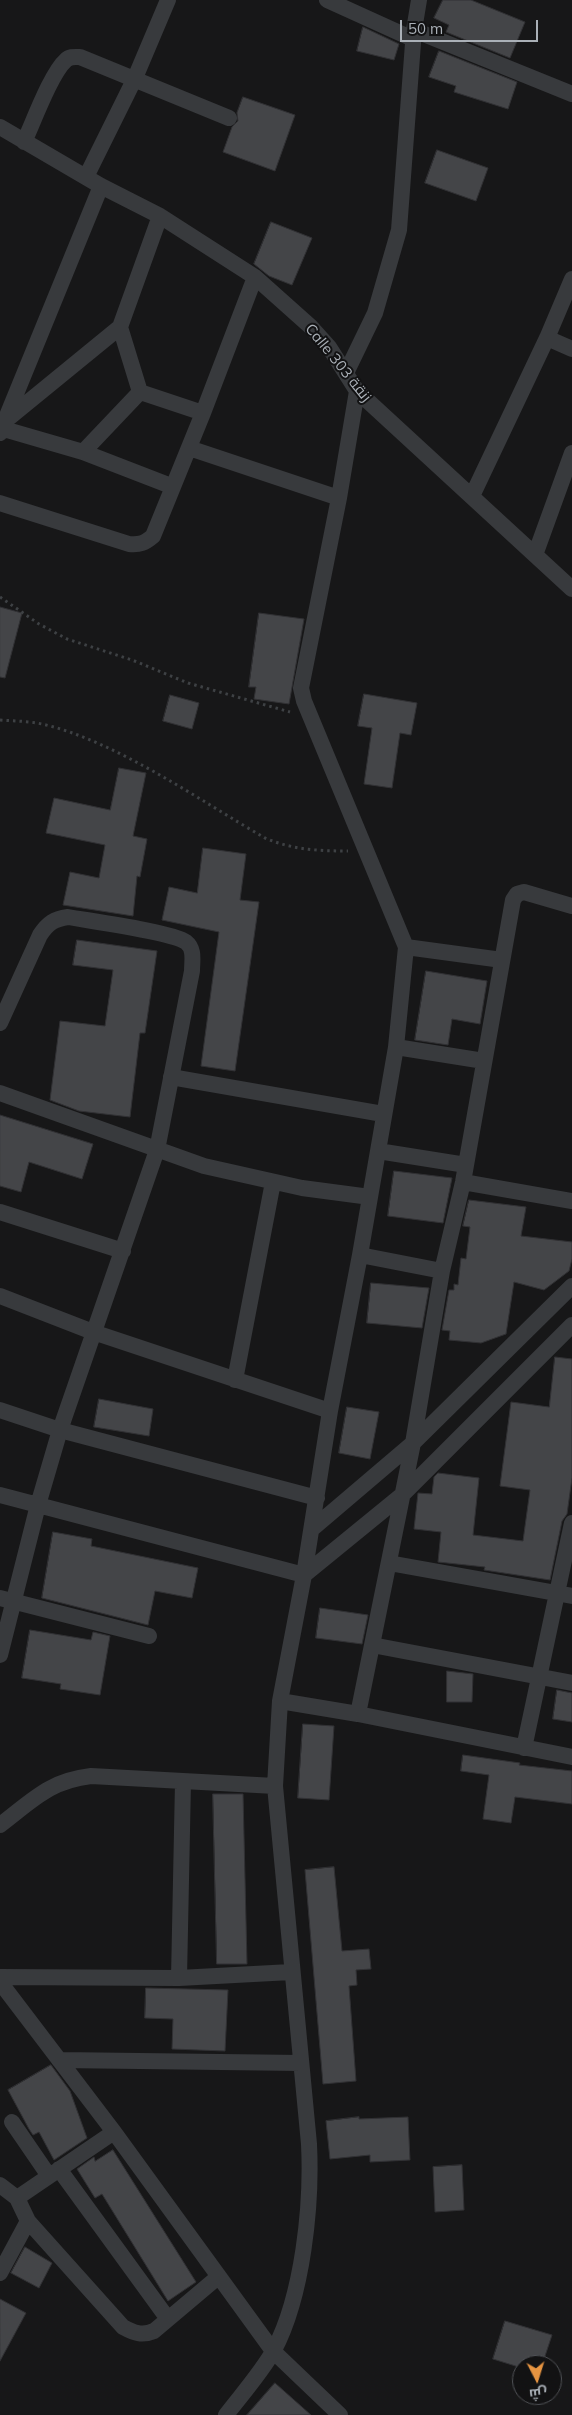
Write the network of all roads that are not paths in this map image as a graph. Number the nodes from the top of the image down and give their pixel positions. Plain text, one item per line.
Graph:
1 (168, 0) edge
2 (327, 0) edge
3 (419, 0) edge
4 (413, 34) junction
5 (135, 78) junction
6 (572, 94) edge
7 (229, 118) dead end
8 (0, 127) edge
9 (24, 142) junction
10 (86, 177) junction
11 (100, 186) junction
12 (160, 216) junction
13 (255, 277) junction
14 (572, 279) edge
15 (120, 327) junction
16 (547, 338) junction
17 (572, 348) edge
18 (346, 373) junction
19 (357, 391) junction
20 (140, 392) junction
21 (204, 413) junction
22 (2, 428) edge
23 (189, 448) junction
24 (83, 452) junction
25 (572, 452) edge
26 (171, 486) junction
27 (472, 496) junction
28 (339, 498) junction
29 (0, 503) edge
30 (535, 555) junction
31 (572, 589) edge
32 (572, 906) edge
33 (406, 947) junction
34 (502, 960) junction
35 (0, 1023) edge
36 (396, 1047) junction
37 (484, 1061) junction
38 (171, 1077) junction
39 (0, 1093) edge
40 (383, 1114) junction
41 (157, 1150) junction
42 (378, 1151) junction
43 (466, 1165) junction
44 (274, 1182) junction
45 (463, 1182) junction
46 (370, 1196) junction
47 (572, 1201) edge
48 (0, 1212) edge
49 (123, 1251) junction
50 (360, 1255) junction
51 (442, 1271) junction
52 (572, 1286) edge
53 (0, 1296) edge
54 (572, 1324) edge
55 (93, 1332) junction
56 (235, 1380) junction
57 (0, 1410) edge
58 (330, 1410) junction
59 (60, 1430) junction
60 (413, 1443) junction
61 (0, 1495) edge
62 (402, 1495) junction
63 (317, 1498) junction
64 (38, 1505) junction
65 (572, 1523) edge
66 (312, 1529) junction
67 (389, 1563) junction
68 (304, 1575) junction
69 (565, 1594) edge
70 (7, 1600) edge
71 (149, 1636) dead end
72 (372, 1645) junction
73 (0, 1655) edge
74 (538, 1676) junction
75 (572, 1683) edge
76 (280, 1702) junction
77 (358, 1714) junction
78 (524, 1748) junction
79 (572, 1756) edge
80 (184, 1782) junction
81 (275, 1786) junction
82 (0, 1825) edge
83 (291, 1972) junction
84 (0, 1977) edge
85 (179, 1978) junction
86 (0, 1982) edge
87 (59, 2060) junction
88 (301, 2063) junction
89 (12, 2122) dead end
90 (114, 2132) junction
91 (54, 2172) junction
92 (0, 2184) edge
93 (17, 2198) junction
94 (28, 2221) junction
95 (0, 2273) edge
96 (218, 2277) junction
97 (168, 2319) junction
98 (273, 2351) junction
99 (226, 2415) edge
100 (340, 2415) edge

1 - 5 street
2 - 4 street
3 - 4 street
4 - 6 street
4 - 18 street
5 - 7 street
5 - 9 street
5 - 10 street
8 - 9 street, Calle 303 زنقة
9 - 10 street, Calle 303 زنقة
10 - 11 street, Calle 303 زنقة
11 - 12 street, Calle 303 زنقة
11 - 22 street
12 - 13 street, Calle 303 زنقة
12 - 15 street
13 - 18 street, Calle 303 زنقة
13 - 21 street
14 - 16 street
15 - 20 street
15 - 22 street
16 - 17 street
16 - 27 street
18 - 19 street, Calle 303 زنقة
19 - 27 street, Calle 303 زنقة
19 - 28 street
20 - 21 street
20 - 24 street
21 - 23 street
22 - 24 street
23 - 26 street
23 - 28 street
24 - 26 street
25 - 30 street
26 - 29 street
27 - 30 street, Calle 303 زنقة
28 - 33 street
30 - 31 street, Calle 303 زنقة
32 - 34 street
33 - 34 street
33 - 36 street
34 - 37 street
35 - 38 street
36 - 37 street
36 - 40 street
37 - 43 street
38 - 40 street
38 - 41 street
39 - 41 street
40 - 42 street
41 - 44 street
41 - 49 street
42 - 43 street
42 - 46 street
43 - 45 street
44 - 46 street
44 - 56 street
45 - 47 street
45 - 51 street
46 - 50 street
48 - 49 street
49 - 55 street
50 - 51 street
50 - 58 street
51 - 60 street
52 - 60 street
53 - 55 street
54 - 62 street
55 - 56 street
55 - 59 street
56 - 58 street
57 - 59 street
58 - 63 street
59 - 63 street
59 - 64 street
60 - 62 street
60 - 66 street
61 - 64 street
62 - 67 street
62 - 68 street
63 - 66 street
64 - 68 street
64 - 70 street
65 - 69 street
66 - 68 street
67 - 69 street
67 - 72 street
68 - 76 street
69 - 74 street
70 - 71 street
70 - 73 street
72 - 74 street
72 - 77 street
74 - 75 street
74 - 78 street
76 - 77 street
76 - 81 street
77 - 78 street
78 - 79 street
80 - 81 street
80 - 82 street
80 - 85 street
81 - 83 street
83 - 85 street
83 - 88 street
84 - 85 street
86 - 87 street
87 - 88 street
87 - 90 street
88 - 98 street
89 - 91 street
90 - 91 street
90 - 96 street
91 - 93 street
91 - 97 street
92 - 93 street
93 - 94 street
94 - 95 street
94 - 97 street
96 - 97 street
96 - 98 street
98 - 99 street
98 - 100 street

